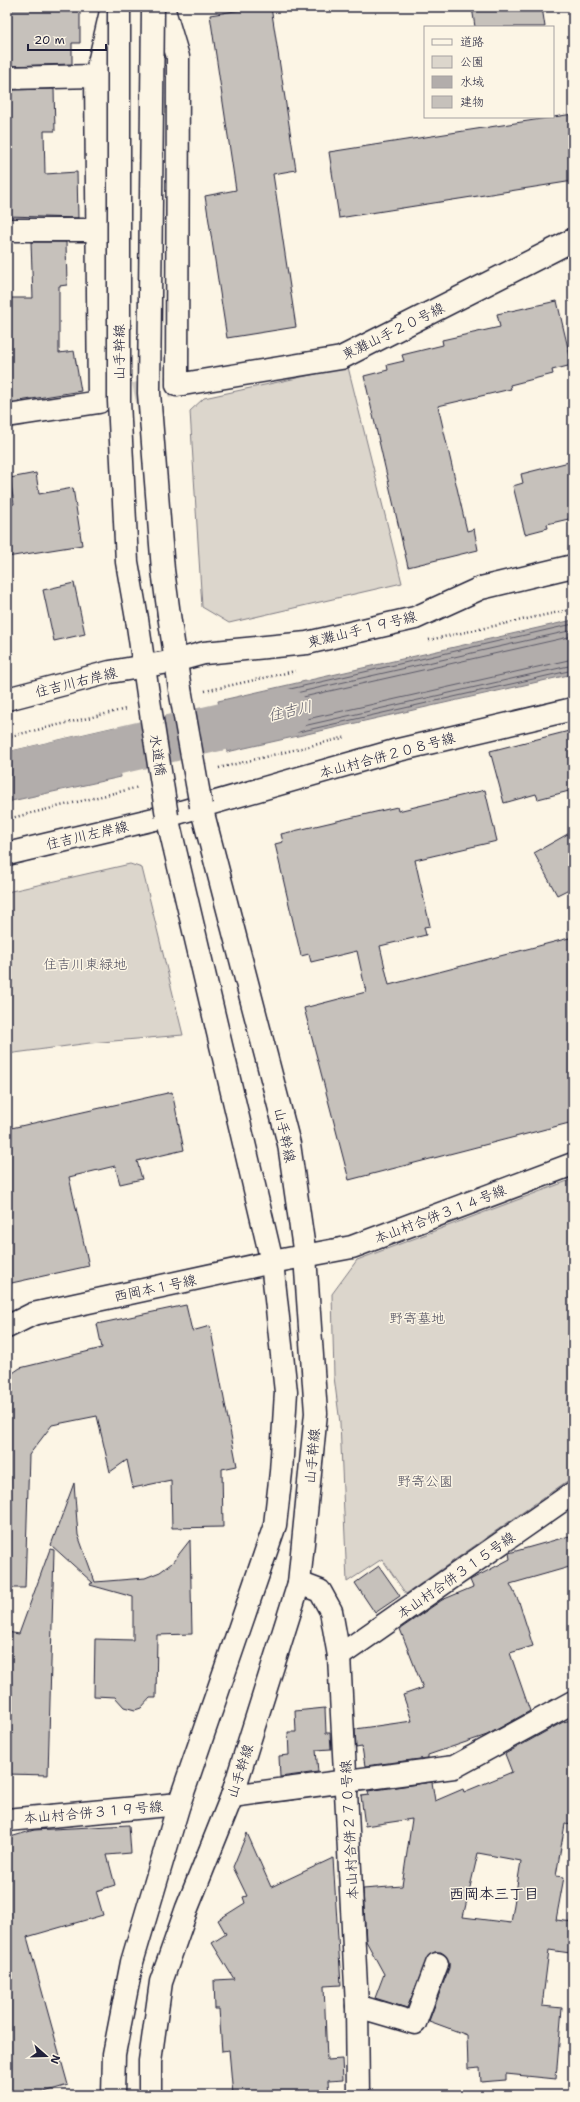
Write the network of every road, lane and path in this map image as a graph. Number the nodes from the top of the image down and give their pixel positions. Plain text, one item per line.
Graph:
1 (112, 7) edge
2 (119, 7) edge
3 (153, 7) edge
4 (163, 7) edge
5 (96, 76) junction
6 (7, 78) edge
7 (7, 230) edge
8 (97, 230) junction
9 (573, 240) edge
10 (7, 416) edge
11 (573, 566) edge
12 (573, 609) edge
13 (426, 641) dead end
14 (175, 661) junction
15 (145, 665) junction
16 (302, 669) dead end
17 (202, 692) dead end
18 (7, 699) edge
19 (140, 701) junction
20 (573, 709) edge
21 (7, 737) edge
22 (349, 737) dead end
23 (211, 770) dead end
24 (142, 786) dead end
25 (201, 806) junction
26 (167, 816) junction
27 (7, 819) edge
28 (7, 854) edge
29 (573, 1164) edge
30 (305, 1256) junction
31 (272, 1262) junction
32 (7, 1326) edge
33 (573, 1493) edge
34 (300, 1583) junction
35 (339, 1656) junction
36 (573, 1702) edge
37 (347, 1782) junction
38 (232, 1796) junction
39 (179, 1804) junction
40 (7, 1820) edge
41 (437, 1964) dead end
42 (357, 2006) junction
43 (113, 2095) edge
44 (150, 2095) edge
45 (358, 2095) edge

1 - 5 street
2 - 15 street, 山手幹線, bridge
3 - 14 street, bridge
4 - 9 street, 東灘山手２０号線
5 - 6 street
5 - 8 street
7 - 8 street
8 - 10 street
11 - 14 street, 東灘山手１９号線
12 - 13 path
14 - 15 street, 東灘山手１９号線
14 - 25 street, bridge
15 - 18 street, 住吉川右岸線
15 - 19 street, 山手幹線
16 - 17 path
19 - 21 path
19 - 26 street, 水道橋, bridge
20 - 25 street, 本山村合併２０８号線
22 - 23 path
24 - 27 path
25 - 26 street, 本山村合併２０８号線
25 - 30 street, 山手幹線
26 - 28 street, 住吉川左岸線
26 - 31 street, 山手幹線
29 - 30 street, 本山村合併３１４号線
30 - 31 street, 西岡本１号線
30 - 34 street, 山手幹線
31 - 32 street, 西岡本１号線
31 - 39 street, 山手幹線
33 - 35 street, 本山村合併３１５号線
34 - 35 street, 本山村合併２７０号線
34 - 38 street, 山手幹線
35 - 37 street, 本山村合併２７０号線
36 - 37 street
37 - 38 street
37 - 42 street, 本山村合併２７０号線
38 - 44 street, 山手幹線
39 - 40 street, 本山村合併３１９号線
39 - 43 street, 山手幹線
41 - 42 street
42 - 45 street, 本山村合併２７０号線

